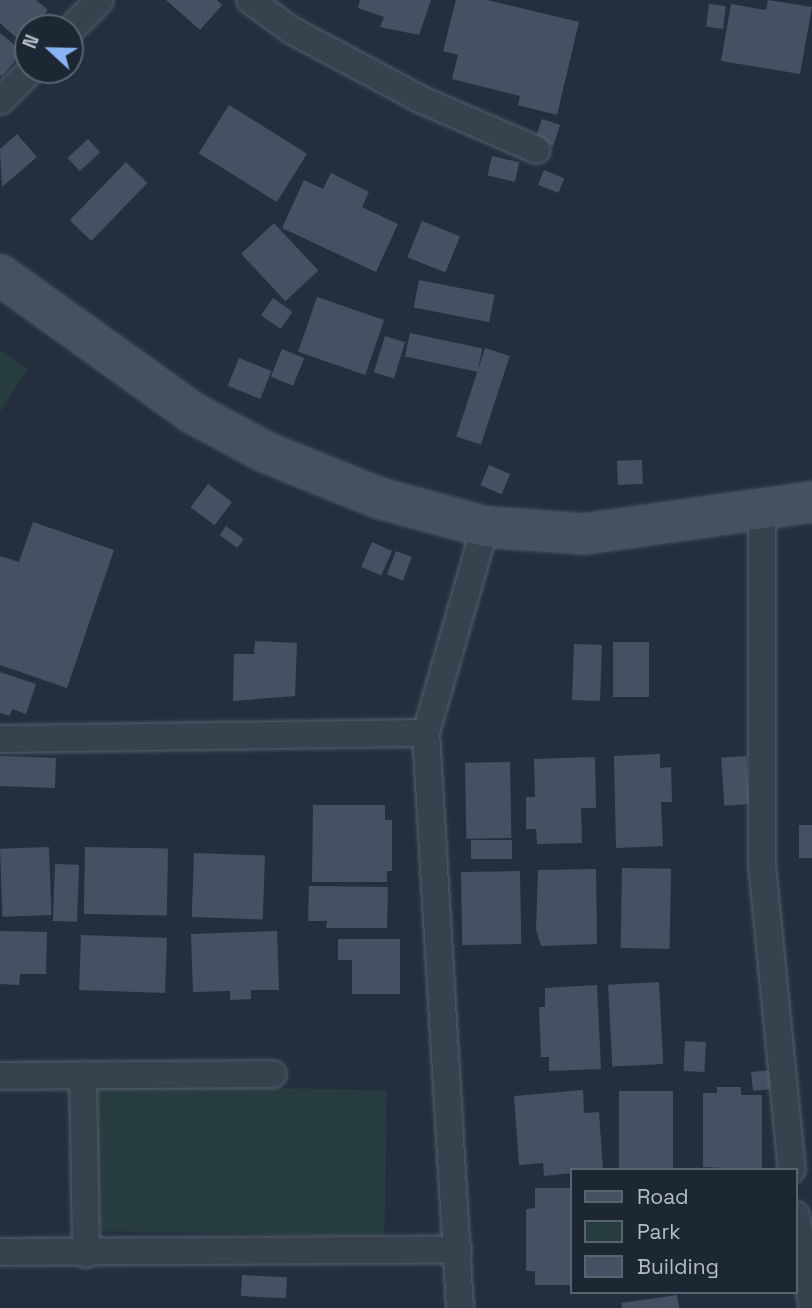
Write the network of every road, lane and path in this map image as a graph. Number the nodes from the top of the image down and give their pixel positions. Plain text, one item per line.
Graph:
1 (100, 0) edge
2 (250, 0) edge
3 (84, 16) edge
4 (17, 84) edge
5 (0, 101) edge
6 (537, 150) dead end
7 (0, 275) edge
8 (812, 502) edge
9 (761, 512) junction
10 (485, 527) junction
11 (426, 733) junction
12 (0, 739) edge
13 (83, 1074) junction
14 (273, 1074) dead end
15 (0, 1076) edge
16 (792, 1168) edge
17 (798, 1226) edge
18 (458, 1250) junction
19 (0, 1252) edge
20 (86, 1254) junction
21 (812, 1304) edge
22 (460, 1308) edge

1 - 3 street
2 - 6 street
4 - 5 street
7 - 10 street
8 - 9 street
9 - 10 street
9 - 16 street
10 - 11 street
11 - 12 street
11 - 18 street
13 - 14 street
13 - 15 street
13 - 20 street
17 - 21 street
18 - 20 street
18 - 22 street
19 - 20 street

